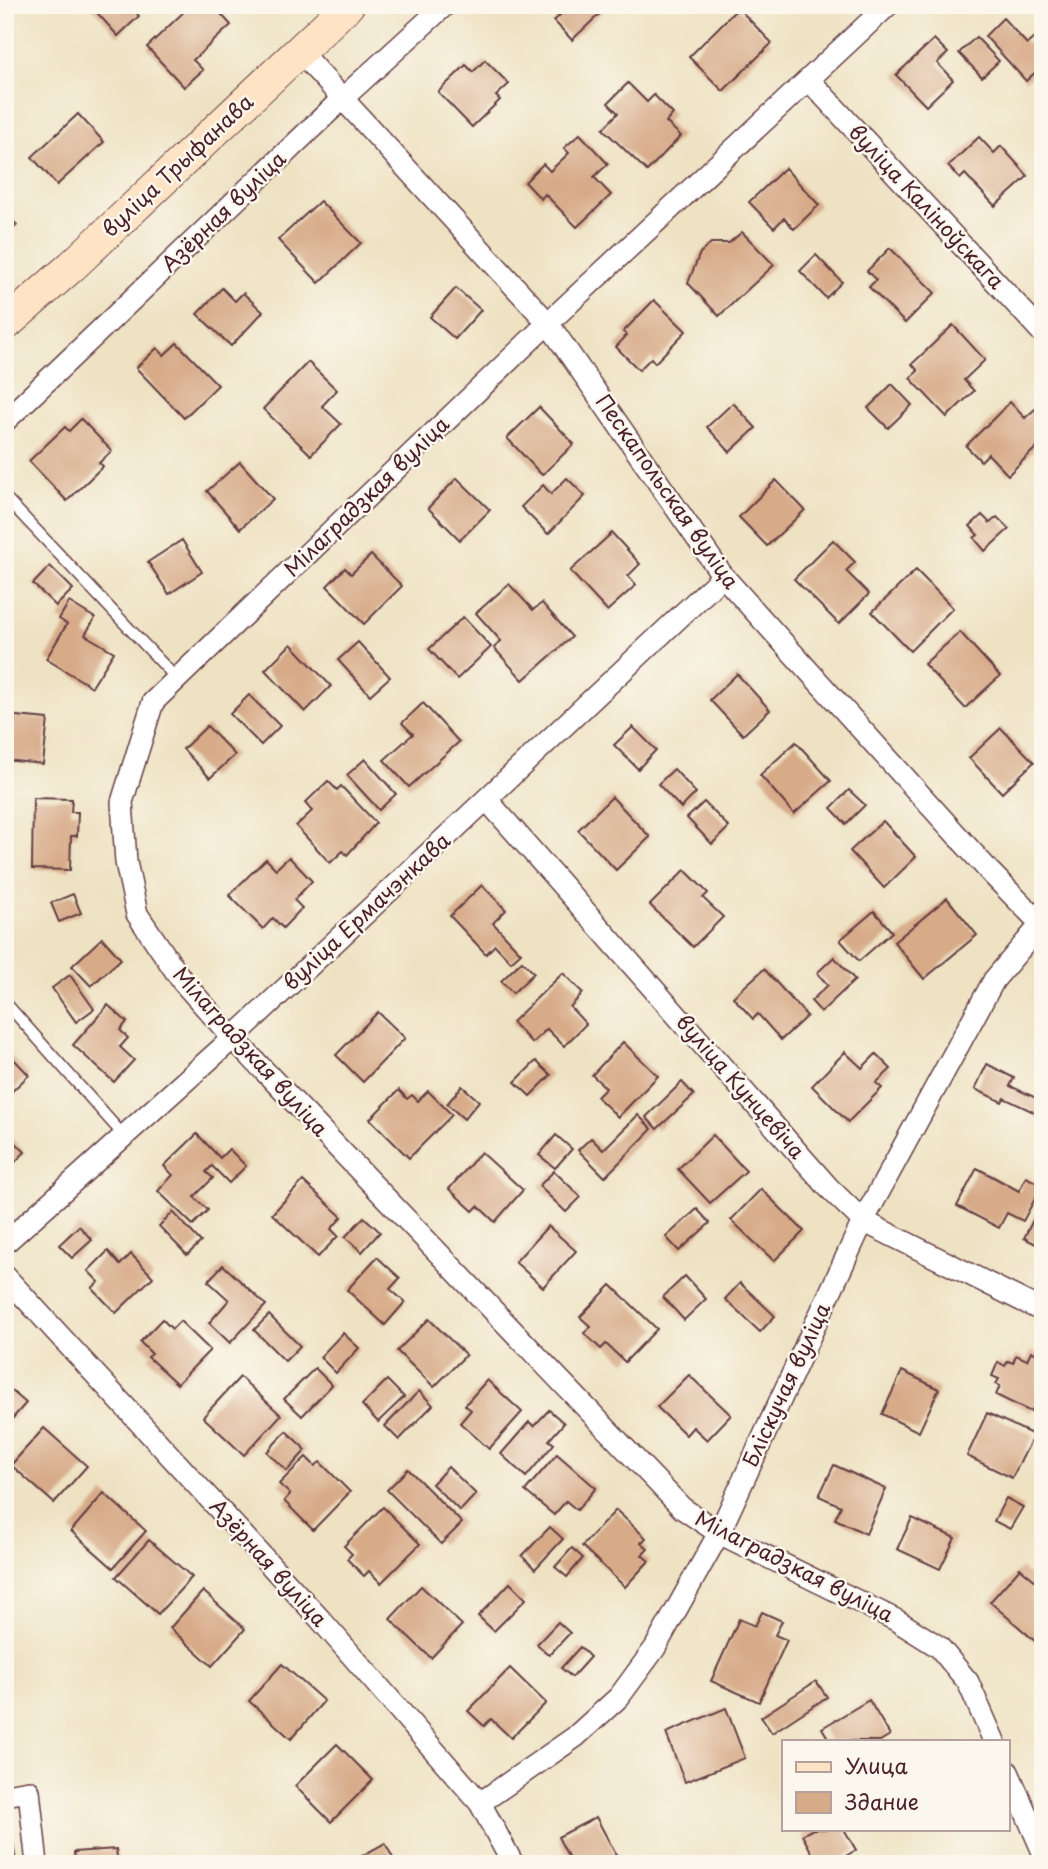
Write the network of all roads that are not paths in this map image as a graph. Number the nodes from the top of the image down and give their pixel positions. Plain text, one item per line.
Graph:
1 (348, 5) edge
2 (445, 5) edge
3 (888, 5) edge
4 (299, 51) junction
5 (809, 80) junction
6 (344, 98) junction
7 (548, 323) junction
8 (5, 325) edge
9 (1043, 333) edge
10 (5, 421) edge
11 (5, 497) edge
12 (723, 576) junction
13 (177, 678) junction
14 (487, 800) junction
15 (1042, 924) edge
16 (5, 1002) edge
17 (233, 1038) junction
18 (124, 1136) junction
19 (863, 1221) junction
20 (5, 1243) edge
21 (5, 1276) edge
22 (1043, 1311) edge
23 (719, 1533) junction
24 (994, 1740) edge
25 (1010, 1777) edge
26 (5, 1795) edge
27 (480, 1802) junction
28 (1043, 1852) edge
29 (37, 1864) edge
30 (513, 1864) edge

1 - 4 street, вуліца Трыфанава
2 - 6 street, Азёрная вуліца
3 - 5 street, Мілаградзкая вуліца
4 - 6 street, Пескапольская вуліца
4 - 8 street, вуліца Трыфанава
5 - 7 street, Мілаградзкая вуліца
5 - 9 street, вуліца Каліноўскага
6 - 7 street, Пескапольская вуліца
6 - 10 street, Азёрная вуліца
7 - 12 street, Пескапольская вуліца
7 - 13 street, Мілаградзкая вуліца
11 - 13 lane
12 - 14 street, вуліца Ермачэнкава
12 - 15 street, Пескапольская вуліца
13 - 17 street, Мілаградзкая вуліца
14 - 17 street, вуліца Ермачэнкава
14 - 19 street, вуліца Кунцевіча
15 - 19 street, Бліскучая вуліца
16 - 18 lane
17 - 18 street, вуліца Ермачэнкава
17 - 23 street, Мілаградзкая вуліца
18 - 20 street, вуліца Ермачэнкава
19 - 22 street, вуліца Кунцевіча
19 - 23 street, Бліскучая вуліца
21 - 27 street, Азёрная вуліца
23 - 24 street, Мілаградзкая вуліца
23 - 27 street, Бліскучая вуліца
25 - 28 street
26 - 29 street
27 - 30 street, Азёрная вуліца

